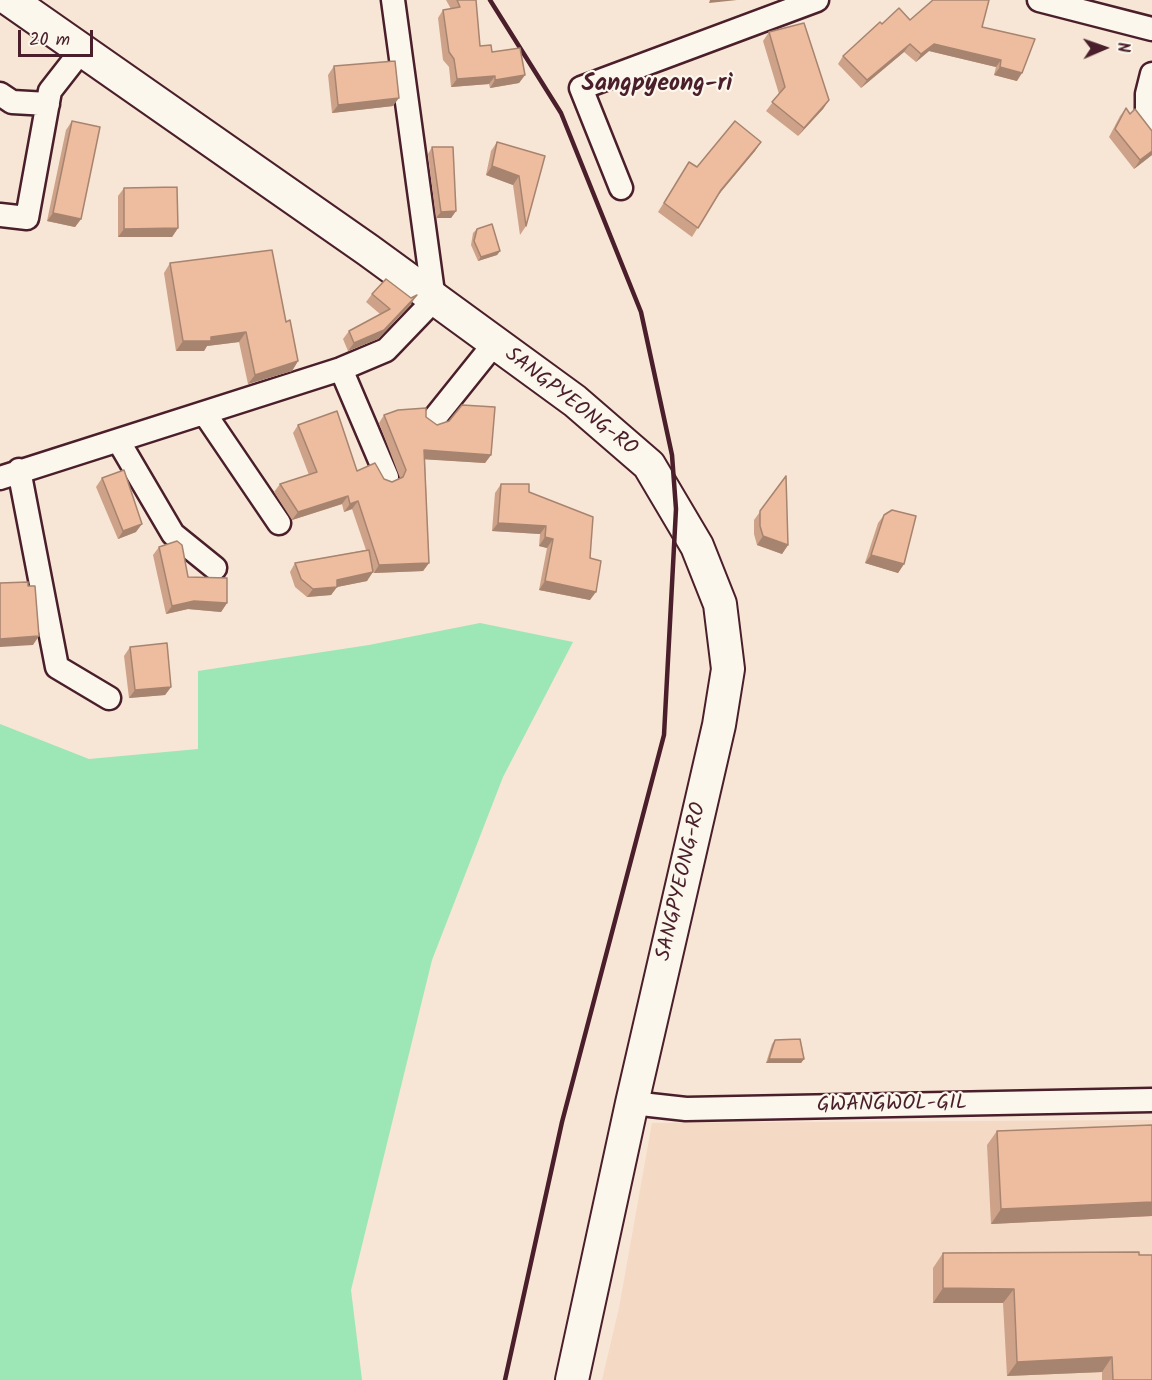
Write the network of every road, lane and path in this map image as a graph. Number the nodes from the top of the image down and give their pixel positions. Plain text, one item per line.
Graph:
1 (10, 0) edge
2 (393, 0) edge
3 (817, 0) edge
4 (1039, 0) edge
5 (1152, 29) edge
6 (82, 50) junction
7 (1152, 74) edge
8 (0, 94) edge
9 (48, 104) junction
10 (1152, 128) edge
11 (621, 188) dead end
12 (0, 215) edge
13 (434, 300) junction
14 (494, 344) junction
15 (341, 369) junction
16 (205, 414) junction
17 (433, 420) edge
18 (119, 442) junction
19 (10, 474) edge
20 (387, 477) edge
21 (279, 522) dead end
22 (215, 568) dead end
23 (109, 698) dead end
24 (1152, 1100) edge
25 (632, 1103) junction
26 (572, 1380) edge

1 - 6 main road, SANGPYEONG-RO
2 - 13 street
3 - 11 street
4 - 5 street
6 - 9 street
6 - 13 main road, SANGPYEONG-RO
7 - 10 street
8 - 9 street
9 - 12 street
13 - 14 main road, SANGPYEONG-RO
13 - 15 street
14 - 17 street
14 - 25 main road, SANGPYEONG-RO
15 - 16 street
15 - 20 street
16 - 18 street
16 - 21 street
18 - 19 street
18 - 22 street
19 - 23 street
24 - 25 street, GWANGWOL-GIL
25 - 26 main road, SANGPYEONG-RO

